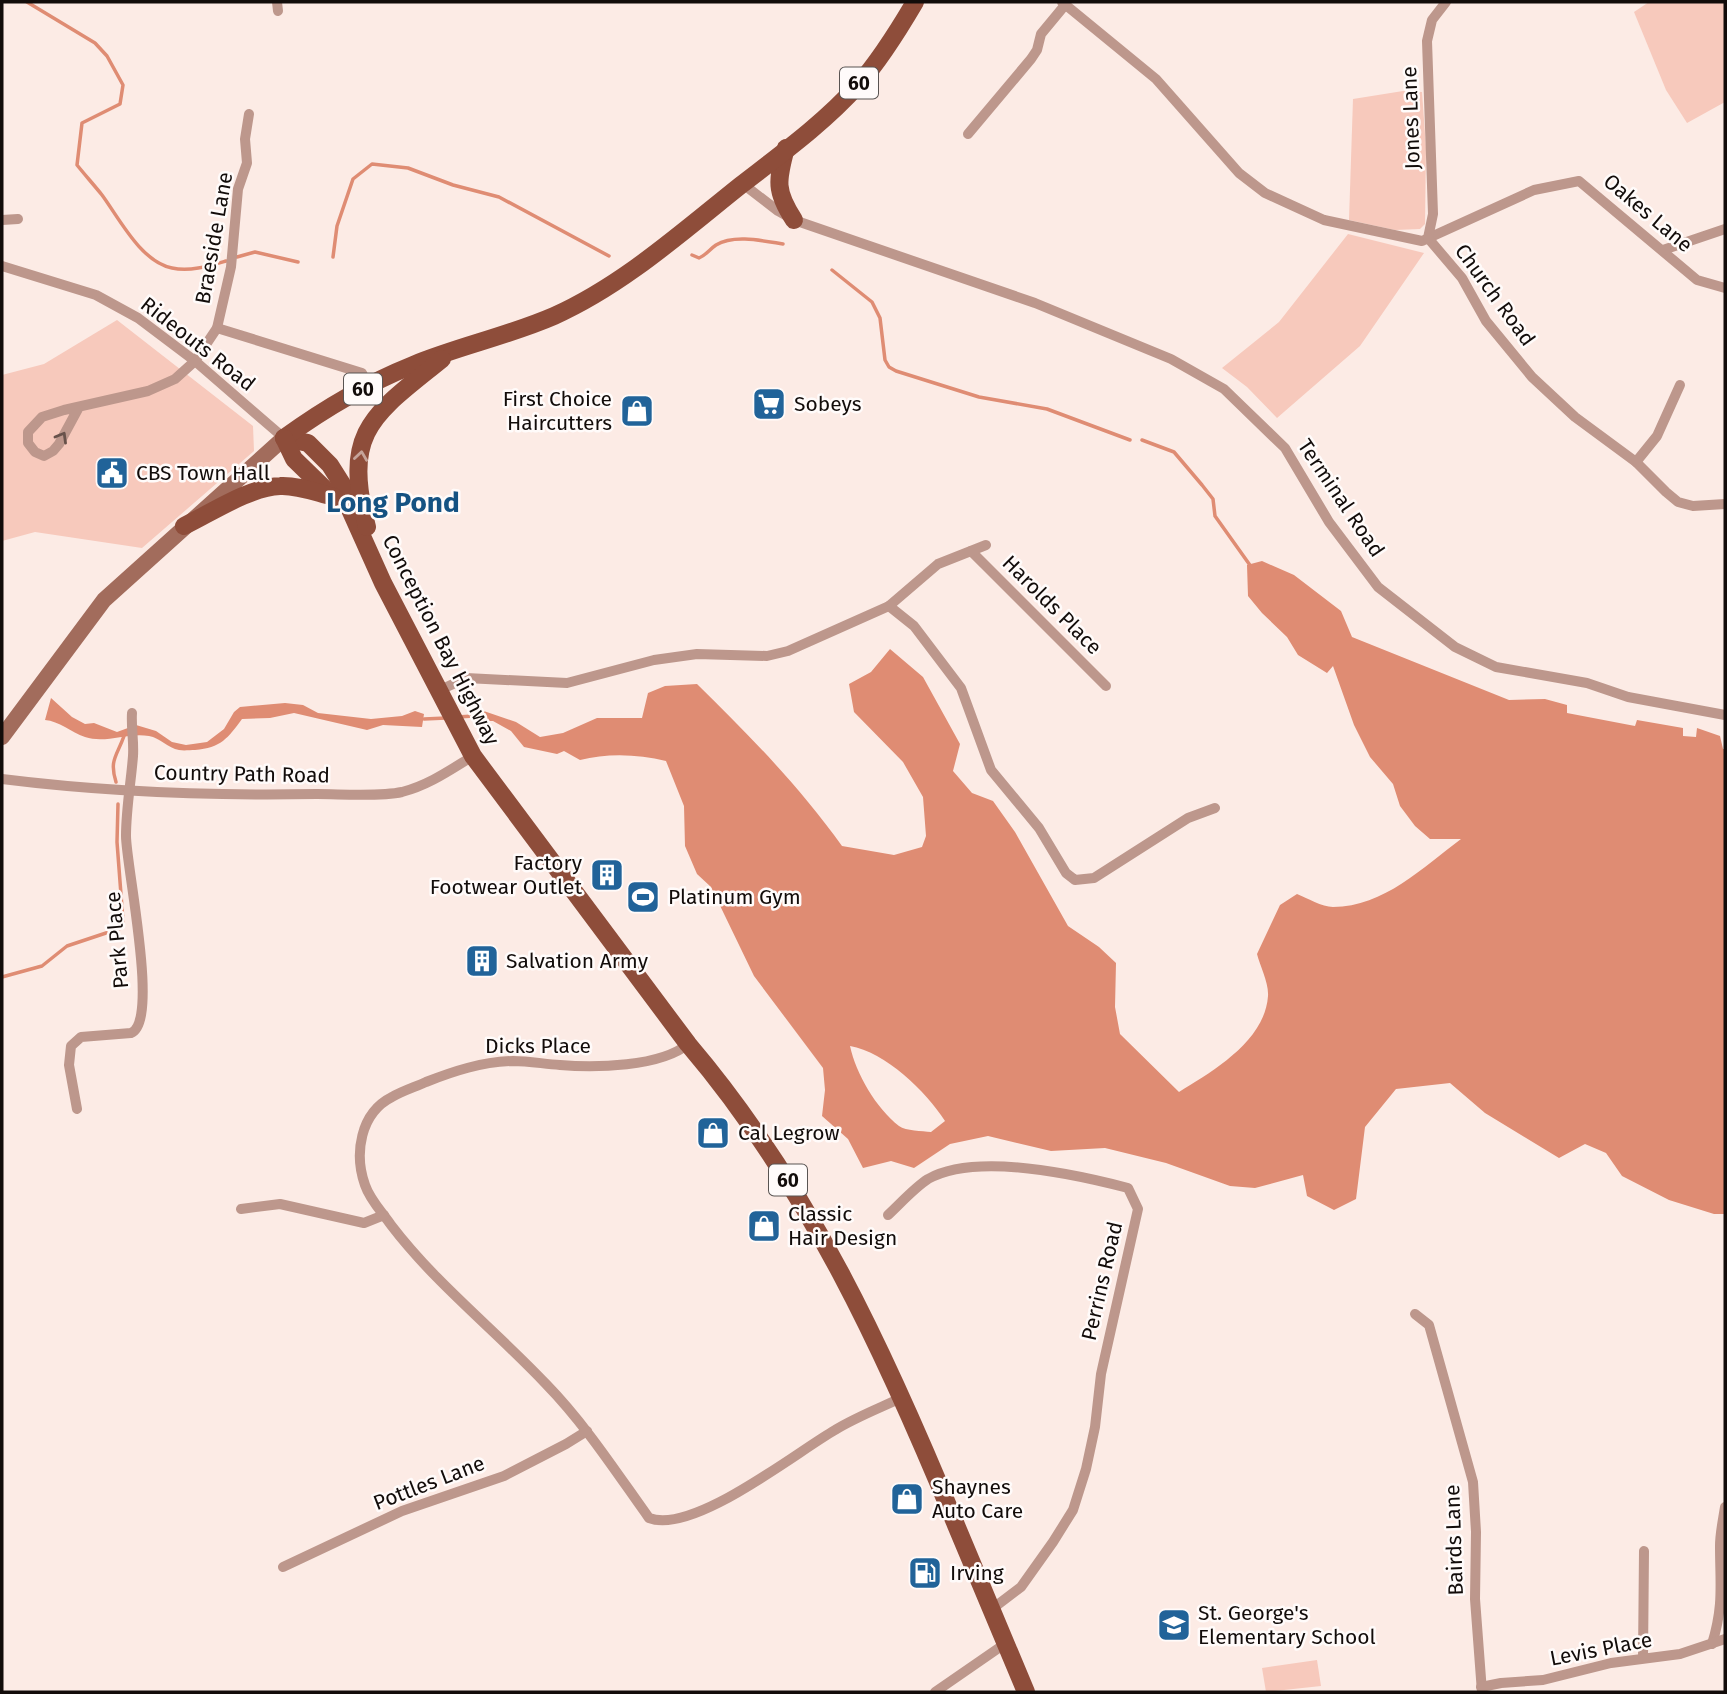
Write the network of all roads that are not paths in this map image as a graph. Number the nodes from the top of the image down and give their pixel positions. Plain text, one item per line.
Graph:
1 (915, 2) edge
2 (1446, 2) edge
3 (1063, 3) edge
4 (249, 114) dead end
5 (968, 134) dead end
6 (786, 148) junction
7 (743, 184) junction
8 (18, 219) dead end
9 (2, 220) edge
10 (794, 220) junction
11 (1725, 229) edge
12 (1428, 238) junction
13 (1663, 250) junction
14 (2, 266) edge
15 (1725, 288) edge
16 (217, 328) junction
17 (449, 353) junction
18 (195, 361) junction
19 (368, 386) junction
20 (1680, 386) dead end
21 (79, 407) junction
22 (284, 438) junction
23 (1636, 462) junction
24 (341, 501) junction
25 (1725, 504) edge
26 (184, 526) junction
27 (986, 545) dead end
28 (971, 551) junction
29 (379, 571) junction
30 (889, 606) junction
31 (1106, 686) dead end
32 (440, 694) junction
33 (1725, 715) edge
34 (132, 717) dead end
35 (2, 737) edge
36 (473, 756) junction
37 (2, 779) edge
38 (128, 791) junction
39 (1215, 808) dead end
40 (688, 1044) junction
41 (78, 1109) dead end
42 (241, 1209) dead end
43 (384, 1215) junction
44 (888, 1215) dead end
45 (1415, 1314) dead end
46 (903, 1397) junction
47 (587, 1430) junction
48 (1725, 1507) edge
49 (1644, 1551) dead end
50 (283, 1567) dead end
51 (992, 1609) junction
52 (1725, 1639) edge
53 (1006, 1643) junction
54 (1712, 1644) junction
55 (1643, 1658) junction
56 (1482, 1690) edge
57 (935, 1692) edge
58 (1026, 1692) edge

1 - 6 main road, 60
2 - 12 street, Jones Lane
3 - 5 street
3 - 12 street, Church Road
4 - 16 street, Braeside Lane
6 - 7 main road, 60
6 - 10 main road
7 - 10 street, Terminal Road
7 - 17 main road, 60
8 - 9 street
10 - 33 street, Terminal Road
11 - 13 street
12 - 13 street, Oakes Lane
12 - 23 street, Church Road
13 - 15 street, Oakes Lane
14 - 18 street, Rideouts Road
16 - 18 street, Braeside Lane
16 - 19 street
17 - 19 main road, 60
29 -> 17 main road
18 - 21 street, Braeside Lane
18 - 22 street, Rideouts Road
19 - 22 main road, 60
20 - 23 street
21 -> 21 street, Braeside Lane
22 - 24 main road, Conception Bay Highway / 60
22 - 26 street
23 - 25 street, Church Road
24 - 26 main road
24 - 29 main road, Conception Bay Highway / 60
26 - 35 street
27 - 28 street
28 - 30 street
28 - 31 street, Harolds Place
29 - 32 main road, Conception Bay Highway / 60
30 - 32 street
30 - 39 street
32 - 36 main road, Conception Bay Highway / 60
34 - 38 street, Park Place
36 - 38 street, Country Path Road
36 - 40 main road, Conception Bay Highway / 60
37 - 38 street, Country Path Road
38 - 41 street, Park Place
40 - 43 street, Dicks Place
40 - 46 main road, Conception Bay Highway / 60
42 - 43 street
43 - 47 street, Dicks Place
44 - 51 street, Perrins Road
45 - 56 street, Bairds Lane
46 - 47 street, Dicks Place
46 - 51 main road, Conception Bay Highway / 60
47 - 50 street, Pottles Lane
48 - 54 street
49 - 55 street
51 - 53 main road, Conception Bay Highway / 60
52 - 54 street, Levis Place
53 - 57 street
53 - 58 main road, Conception Bay Highway / 60
54 - 55 street, Levis Place
55 - 56 street, Levis Place

